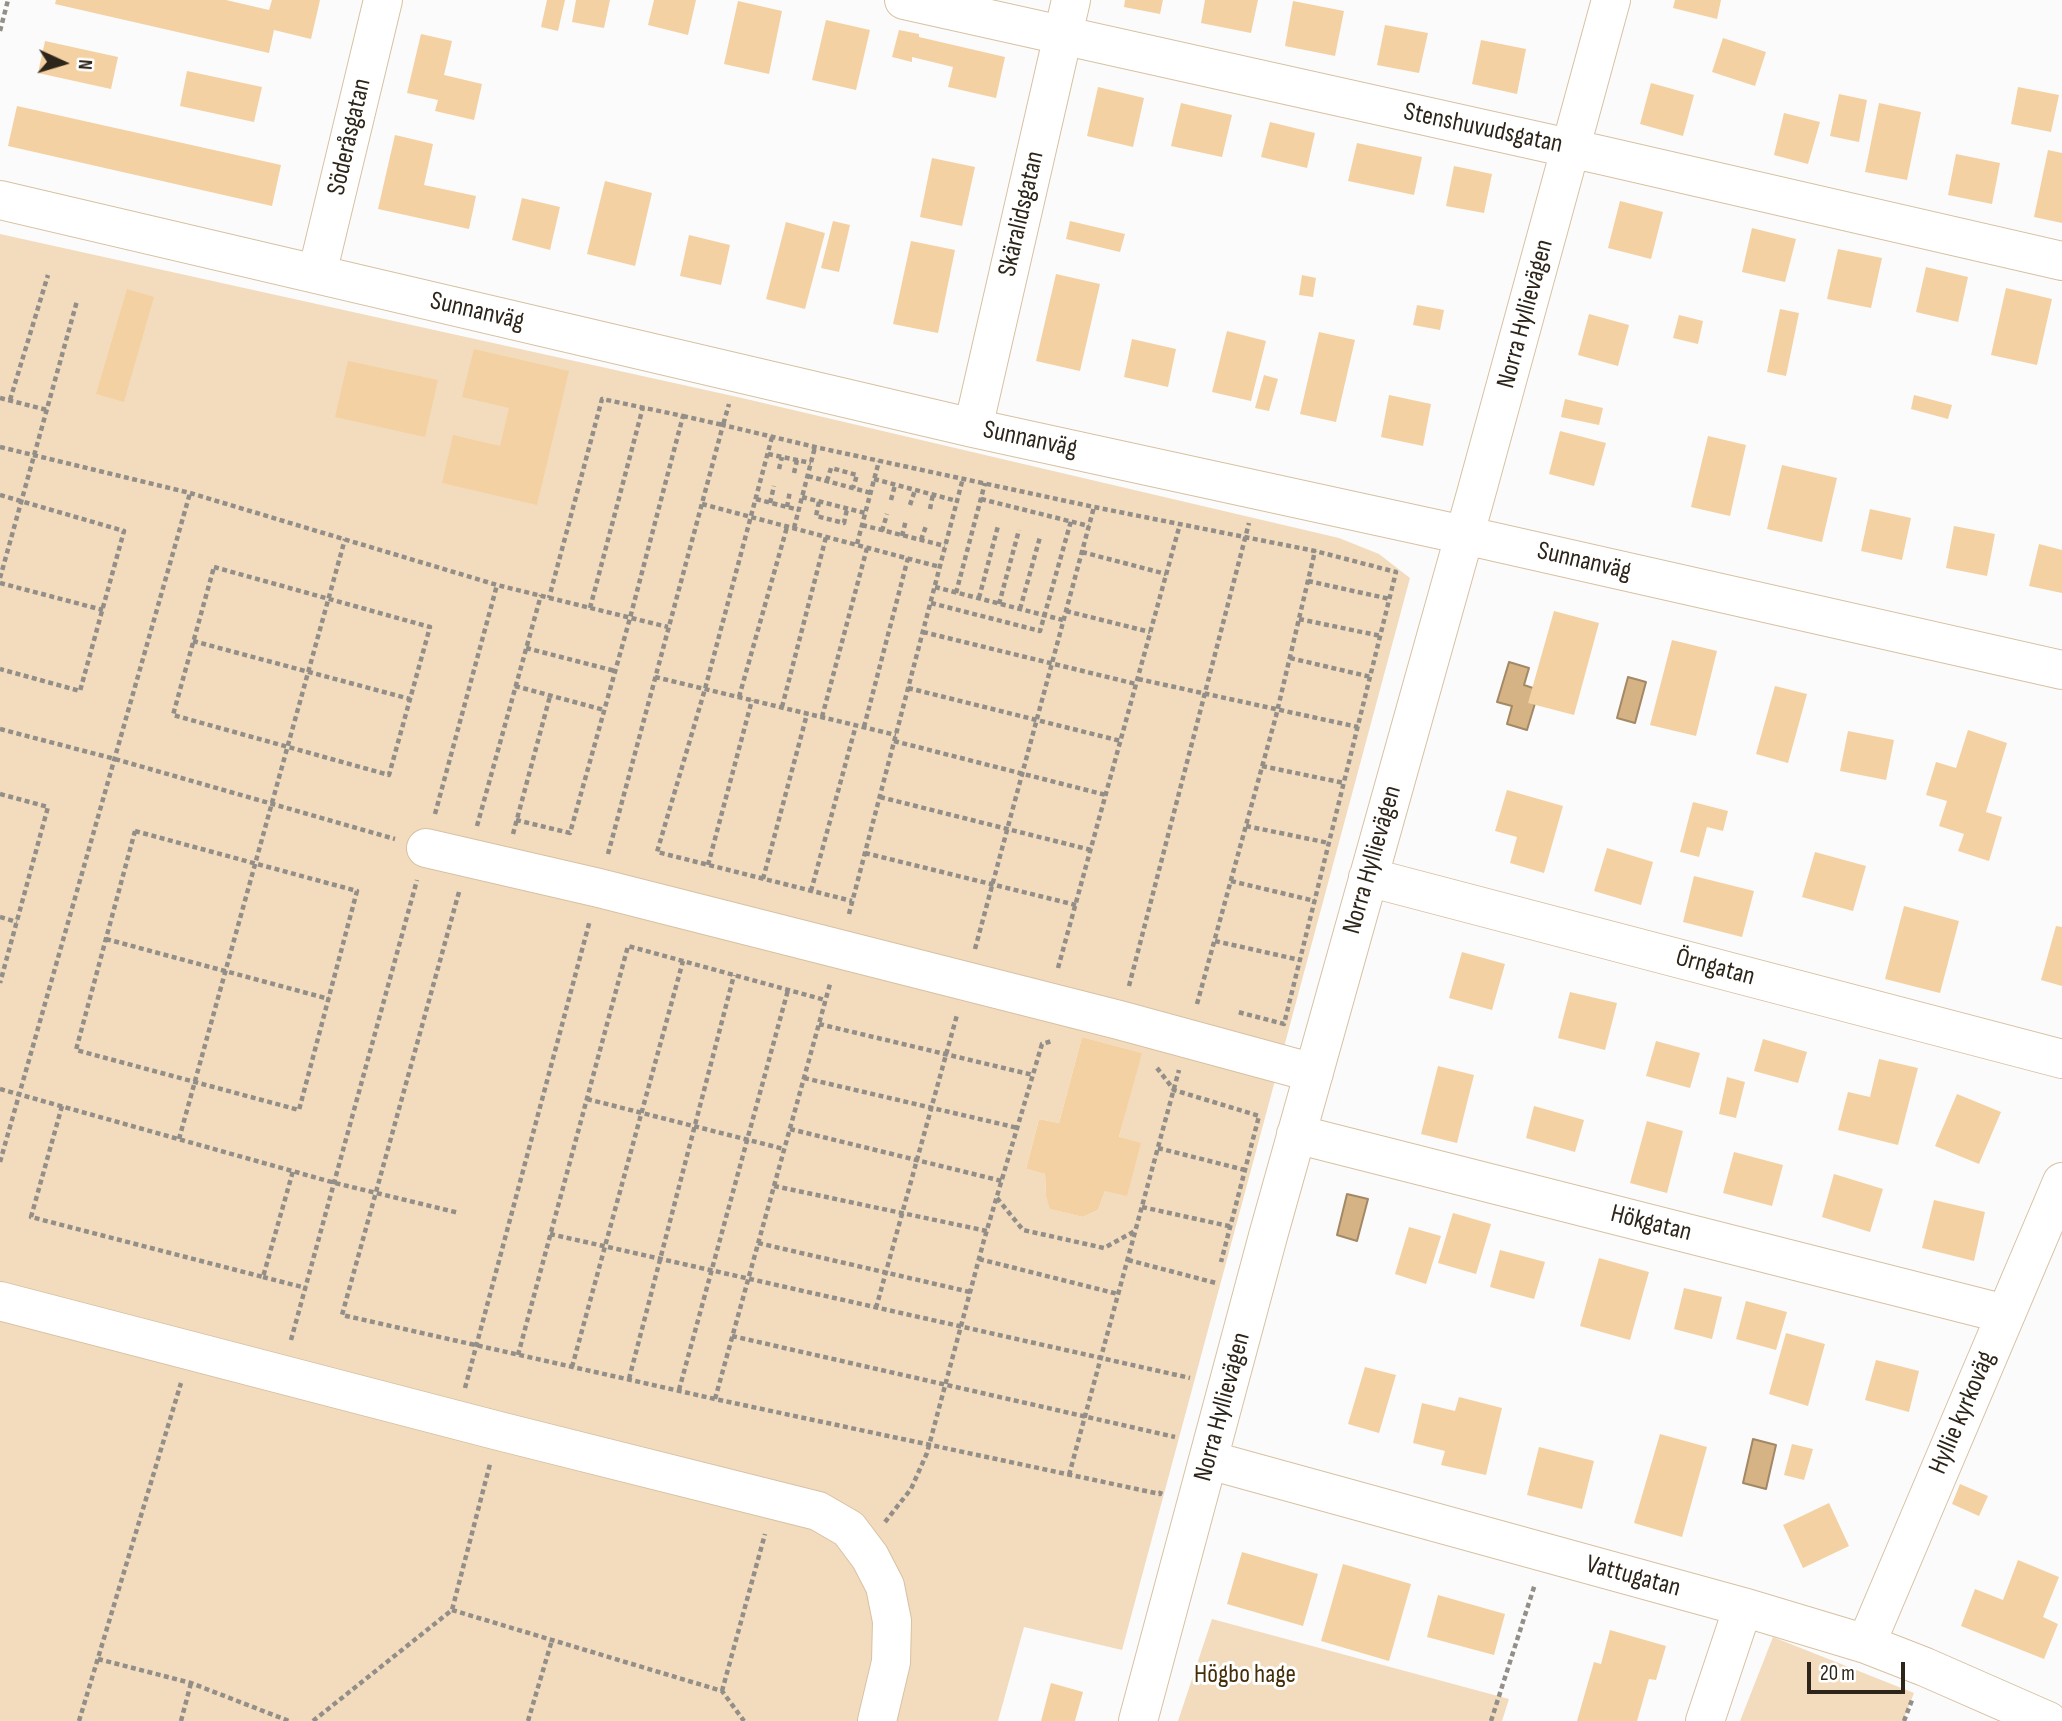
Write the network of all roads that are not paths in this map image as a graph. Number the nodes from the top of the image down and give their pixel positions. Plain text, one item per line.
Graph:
1 (383, 0) edge
2 (904, 0) edge
3 (1611, 0) edge
4 (1067, 18) edge
5 (1572, 148) junction
6 (0, 200) edge
7 (2062, 261) edge
8 (317, 274) junction
9 (973, 428) junction
10 (1464, 535) junction
11 (2062, 670) edge
12 (426, 848) road end
13 (1368, 877) junction
14 (2062, 1059) edge
15 (1314, 1073) junction
16 (1296, 1134) junction
17 (2062, 1182) edge
18 (0, 1301) edge
19 (2005, 1314) junction
20 (1209, 1460) junction
21 (1743, 1607) junction
22 (1866, 1644) junction
23 (877, 1721) edge
24 (1138, 1721) edge
25 (1705, 1721) edge
26 (2048, 1721) edge

1 - 8 street, Söderåsgatan
2 - 4 street, Stenshuvudsgatan
3 - 5 street, Norra Hyllievägen
4 - 5 street, Stenshuvudsgatan
4 - 9 street, Skäralidsgatan
5 - 7 street, Stenshuvudsgatan
5 - 10 street, Norra Hyllievägen
6 - 8 street, Sunnanväg
8 - 9 street, Sunnanväg
9 - 10 street, Sunnanväg
10 - 11 street, Sunnanväg
10 - 13 street, Norra Hyllievägen
12 - 15 street
13 - 14 street, Örngatan
13 - 15 street, Norra Hyllievägen
15 - 16 street, Norra Hyllievägen
16 - 19 street, Hökgatan
16 - 20 street, Norra Hyllievägen
17 - 19 street, Hyllie kyrkoväg
18 - 23 street
19 - 22 street, Hyllie kyrkoväg
20 - 21 street, Vattugatan
20 - 24 street, Norra Hyllievägen
21 - 22 street, Vattugatan
21 - 25 street
22 - 26 street, Vattugatan

